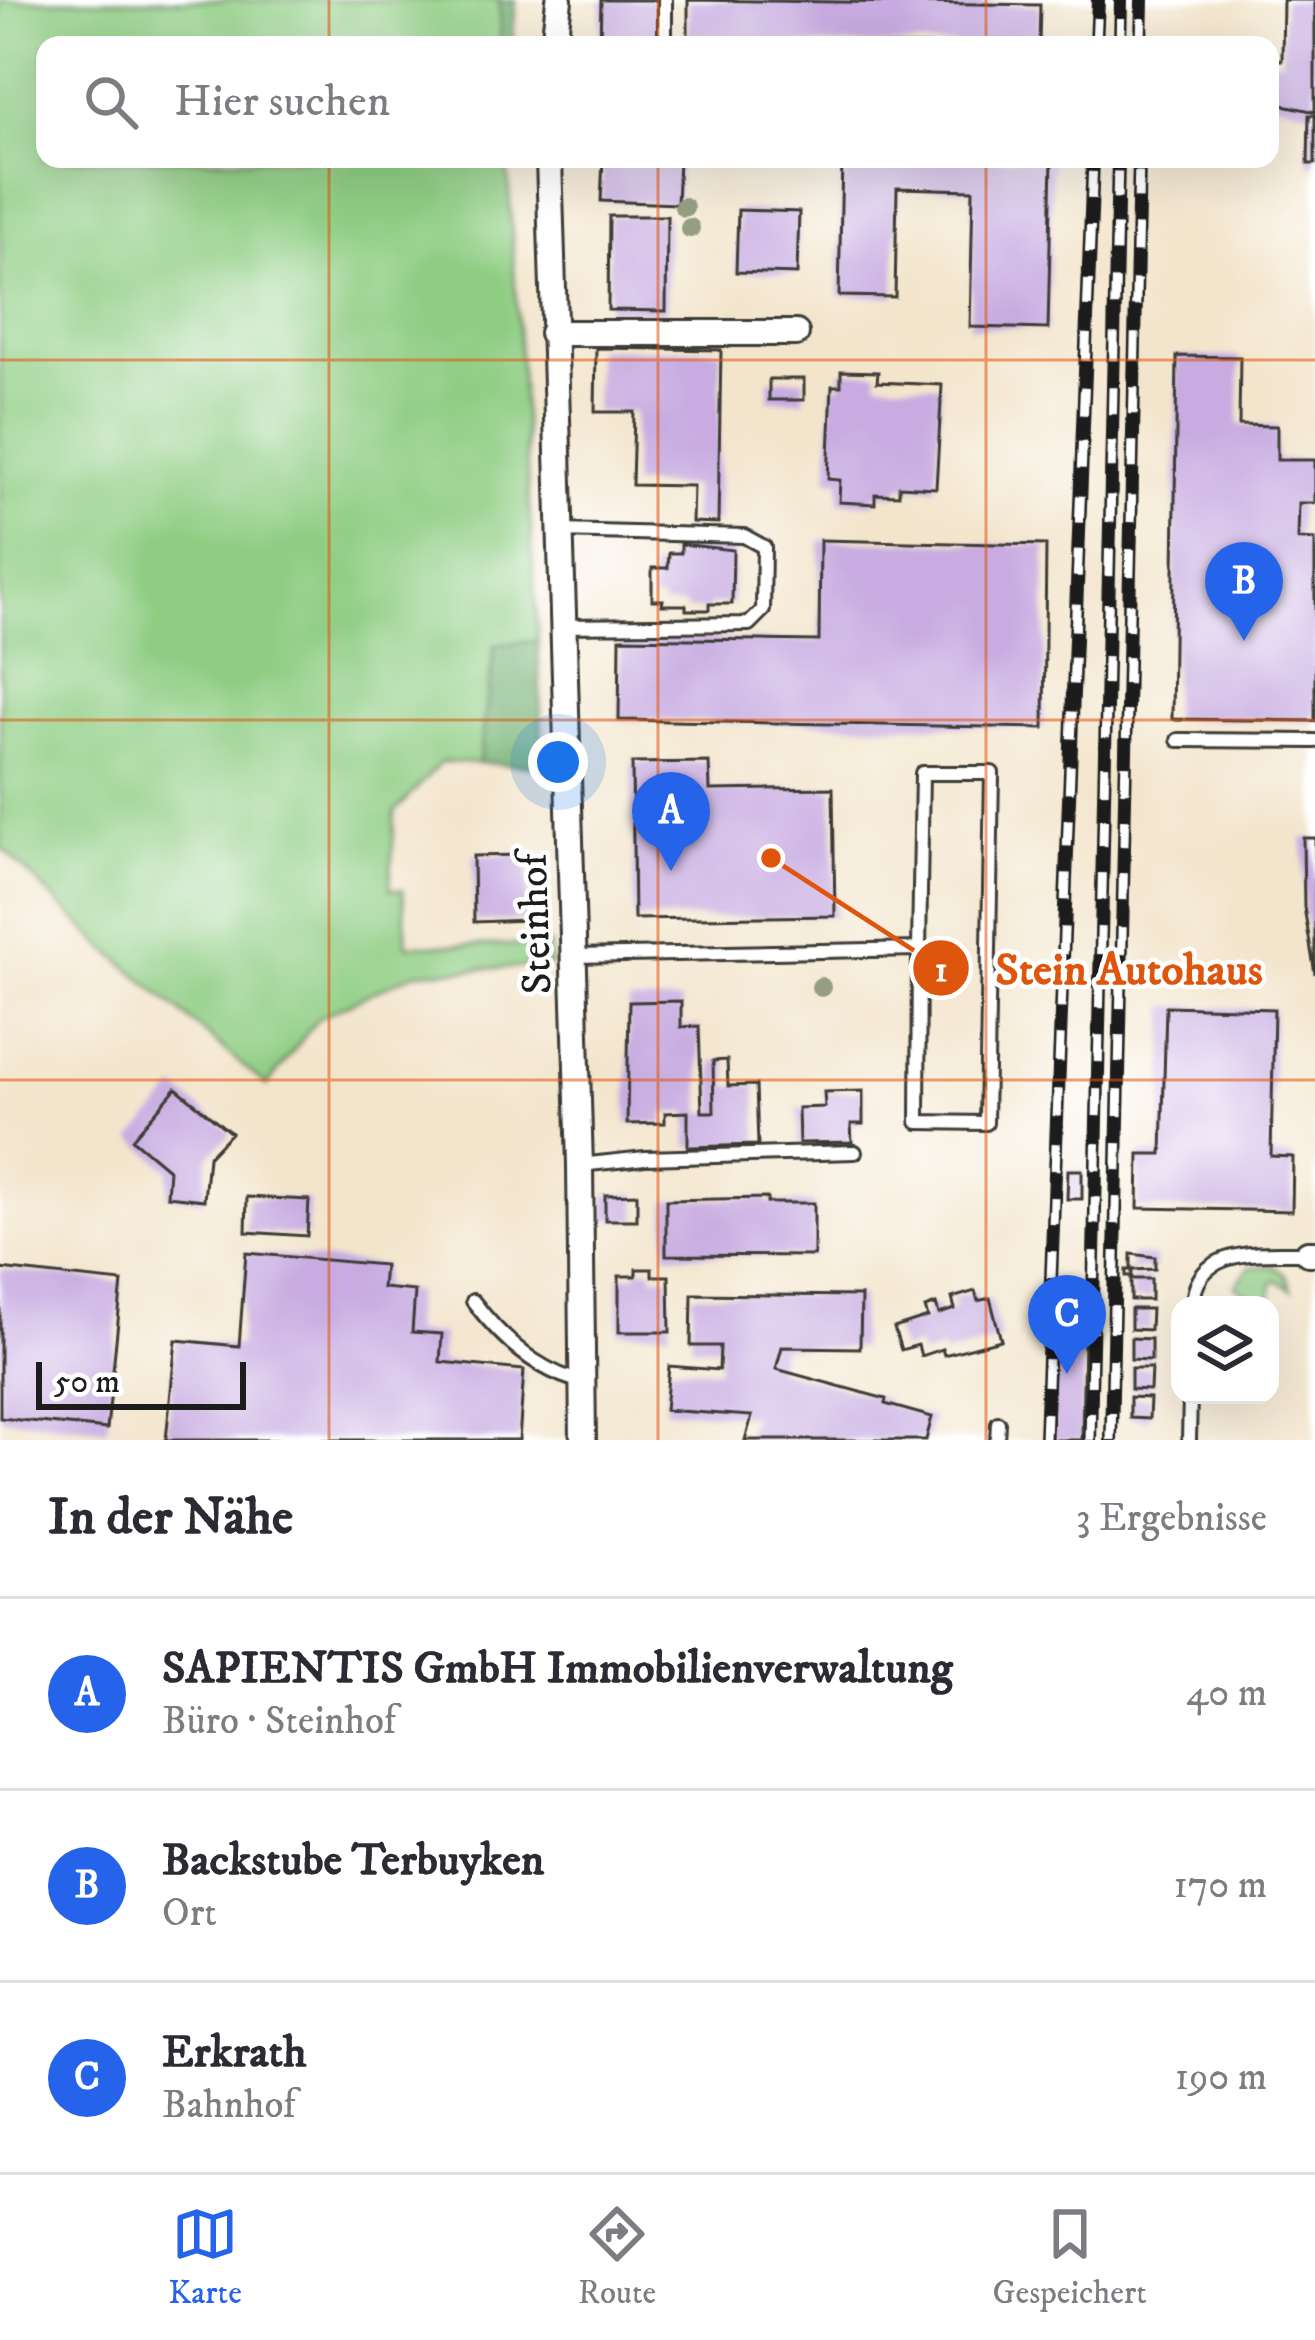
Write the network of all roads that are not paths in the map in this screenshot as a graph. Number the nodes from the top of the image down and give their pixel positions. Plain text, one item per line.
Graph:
1 (559, 0) edge
2 (665, 0) edge
3 (555, 36) edge
4 (665, 36) edge
5 (549, 168) edge
6 (552, 333) junction
7 (796, 333) dead end
8 (559, 531) junction
9 (562, 626) junction
10 (1178, 740) dead end
11 (1315, 741) edge
12 (919, 949) junction
13 (573, 956) junction
14 (855, 1152) dead end
15 (580, 1165) junction
16 (1311, 1253) edge
17 (1193, 1296) edge
18 (473, 1301) dead end
19 (583, 1382) junction
20 (1190, 1404) edge
21 (998, 1423) dead end
22 (583, 1440) edge
23 (997, 1440) edge
24 (1189, 1440) edge

1 - 3 street
2 - 4 lane
5 - 6 street, Steinhof
6 - 7 street
6 - 8 street, Steinhof
8 - 9 street, Steinhof
8 - 9 lane
9 - 13 street, Steinhof
10 - 11 lane
12 - 12 lane
12 - 13 lane
13 - 15 street, Steinhof
14 - 15 lane
15 - 19 street, Steinhof
16 - 17 lane
18 - 19 lane
19 - 22 street, Steinhof
20 - 24 lane
21 - 23 lane

